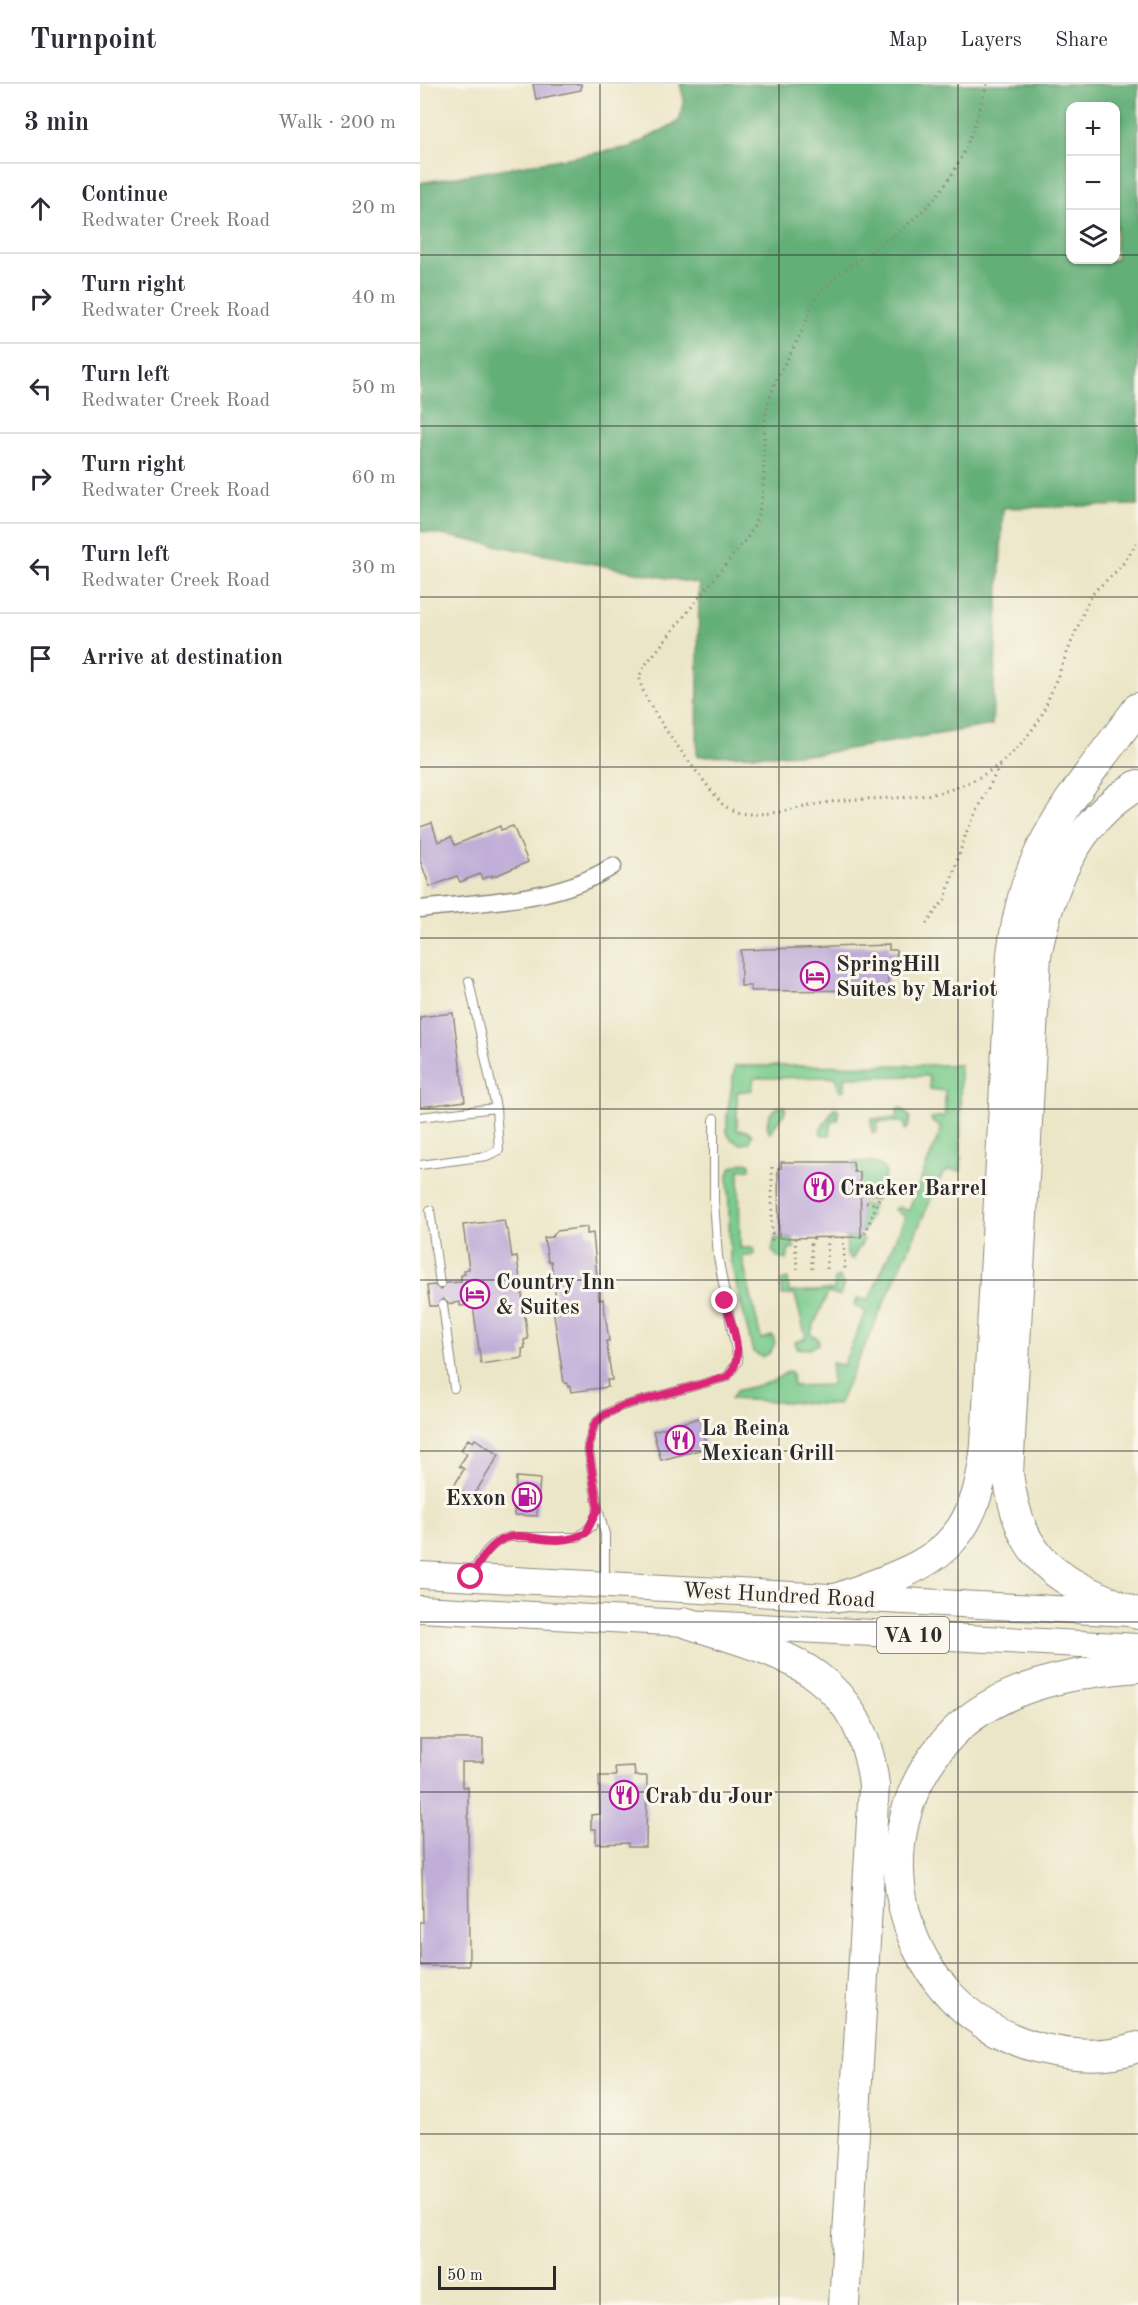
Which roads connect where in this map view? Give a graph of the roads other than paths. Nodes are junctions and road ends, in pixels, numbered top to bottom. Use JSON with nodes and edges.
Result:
{"nodes":[{"id":1,"x":1138,"y":708,"type":"edge"},
{"id":2,"x":1138,"y":785,"type":"edge"},
{"id":3,"x":613,"y":866,"type":"dead end"},
{"id":4,"x":420,"y":909,"type":"edge"},
{"id":5,"x":469,"y":981,"type":"dead end"},
{"id":6,"x":496,"y":1108,"type":"junction"},
{"id":7,"x":420,"y":1117,"type":"edge"},
{"id":8,"x":714,"y":1118,"type":"dead end"},
{"id":9,"x":420,"y":1165,"type":"edge"},
{"id":10,"x":430,"y":1210,"type":"dead end"},
{"id":11,"x":440,"y":1284,"type":"dead end"},
{"id":12,"x":443,"y":1305,"type":"dead end"},
{"id":13,"x":454,"y":1388,"type":"dead end"},
{"id":14,"x":598,"y":1509,"type":"junction"},
{"id":15,"x":420,"y":1575,"type":"edge"},
{"id":16,"x":471,"y":1577,"type":"junction"},
{"id":17,"x":605,"y":1585,"type":"junction"},
{"id":18,"x":841,"y":1597,"type":"junction"},
{"id":19,"x":420,"y":1608,"type":"edge"},
{"id":20,"x":1138,"y":1614,"type":"edge"},
{"id":21,"x":687,"y":1623,"type":"junction"},
{"id":22,"x":1138,"y":1647,"type":"edge"},
{"id":23,"x":1138,"y":1667,"type":"edge"},
{"id":24,"x":1138,"y":2047,"type":"edge"},
{"id":25,"x":844,"y":2305,"type":"edge"}],
"edges":[{"from":1,"to":18,"type":"highway"},
{"from":2,"to":20,"type":"highway"},
{"from":3,"to":4,"type":"street"},
{"from":5,"to":6,"type":"lane"},
{"from":6,"to":7,"type":"lane"},
{"from":6,"to":9,"type":"lane"},
{"from":8,"to":14,"type":"lane"},
{"from":10,"to":11,"type":"lane"},
{"from":12,"to":13,"type":"lane"},
{"from":14,"to":16,"type":"lane"},
{"from":14,"to":17,"type":"lane"},
{"from":15,"to":16,"type":"main road","name":"West Hundred Road","number":"VA 10"},
{"from":16,"to":17,"type":"main road","name":"West Hundred Road","number":"VA 10"},
{"from":17,"to":18,"type":"main road","name":"West Hundred Road","number":"VA 10"},
{"from":17,"to":19,"type":"main road"},
{"from":18,"to":20,"type":"main road","name":"West Hundred Road","number":"VA 10"},
{"from":19,"to":21,"type":"main road","name":"West Hundred Road","number":"VA 10"},
{"from":21,"to":22,"type":"main road","name":"West Hundred Road","number":"VA 10"},
{"from":21,"to":25,"type":"highway"},
{"from":23,"to":24,"type":"highway"}]}
